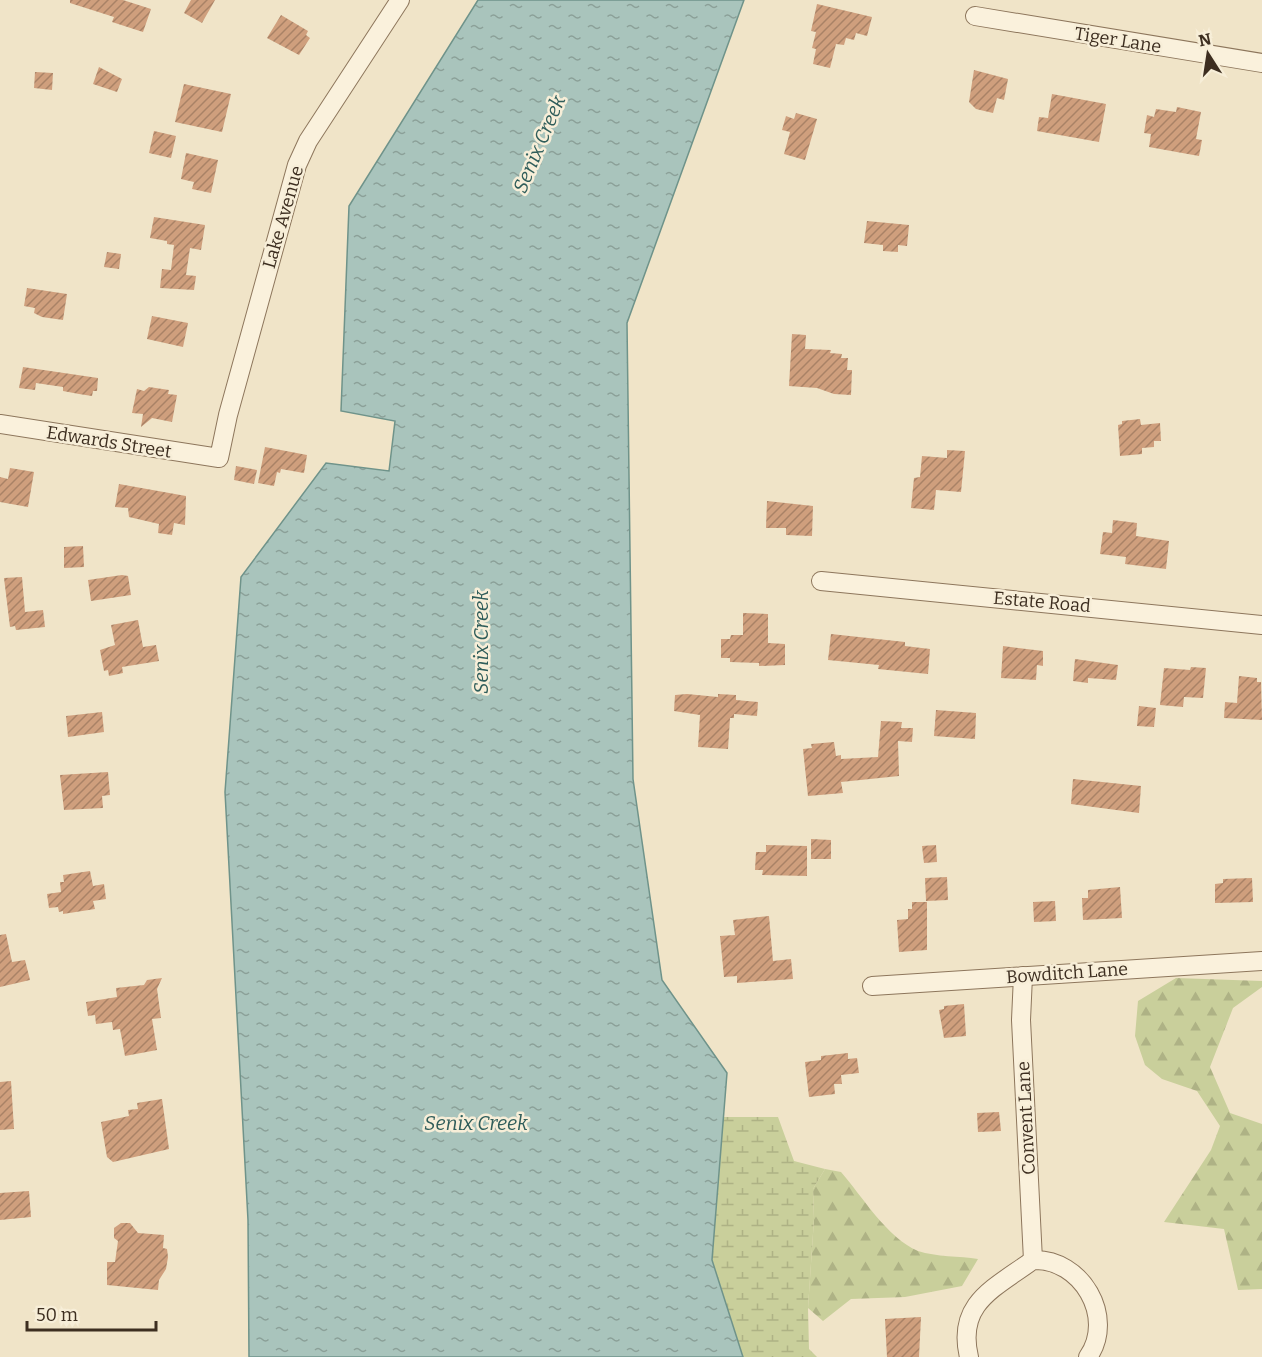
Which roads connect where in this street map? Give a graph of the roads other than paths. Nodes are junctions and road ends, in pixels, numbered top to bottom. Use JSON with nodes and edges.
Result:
{"nodes":[{"id":1,"x":400,"y":0,"type":"edge"},
{"id":2,"x":975,"y":16,"type":"dead end"},
{"id":3,"x":1262,"y":63,"type":"edge"},
{"id":4,"x":0,"y":424,"type":"edge"},
{"id":5,"x":219,"y":458,"type":"joint"},
{"id":6,"x":821,"y":581,"type":"dead end"},
{"id":7,"x":1262,"y":625,"type":"edge"},
{"id":8,"x":1262,"y":961,"type":"edge"},
{"id":9,"x":1023,"y":976,"type":"junction"},
{"id":10,"x":872,"y":986,"type":"dead end"},
{"id":11,"x":1033,"y":1260,"type":"junction"},
{"id":12,"x":969,"y":1357,"type":"edge"},
{"id":13,"x":1088,"y":1357,"type":"edge"}],
"edges":[{"from":1,"to":5,"type":"street","name":"Lake Avenue"},
{"from":2,"to":3,"type":"street","name":"Tiger Lane"},
{"from":4,"to":5,"type":"street","name":"Edwards Street"},
{"from":6,"to":7,"type":"street","name":"Estate Road"},
{"from":8,"to":9,"type":"street","name":"Bowditch Lane"},
{"from":9,"to":10,"type":"street","name":"Bowditch Lane"},
{"from":9,"to":11,"type":"street","name":"Convent Lane"},
{"from":11,"to":12,"type":"street"},
{"from":11,"to":13,"type":"street"}]}
